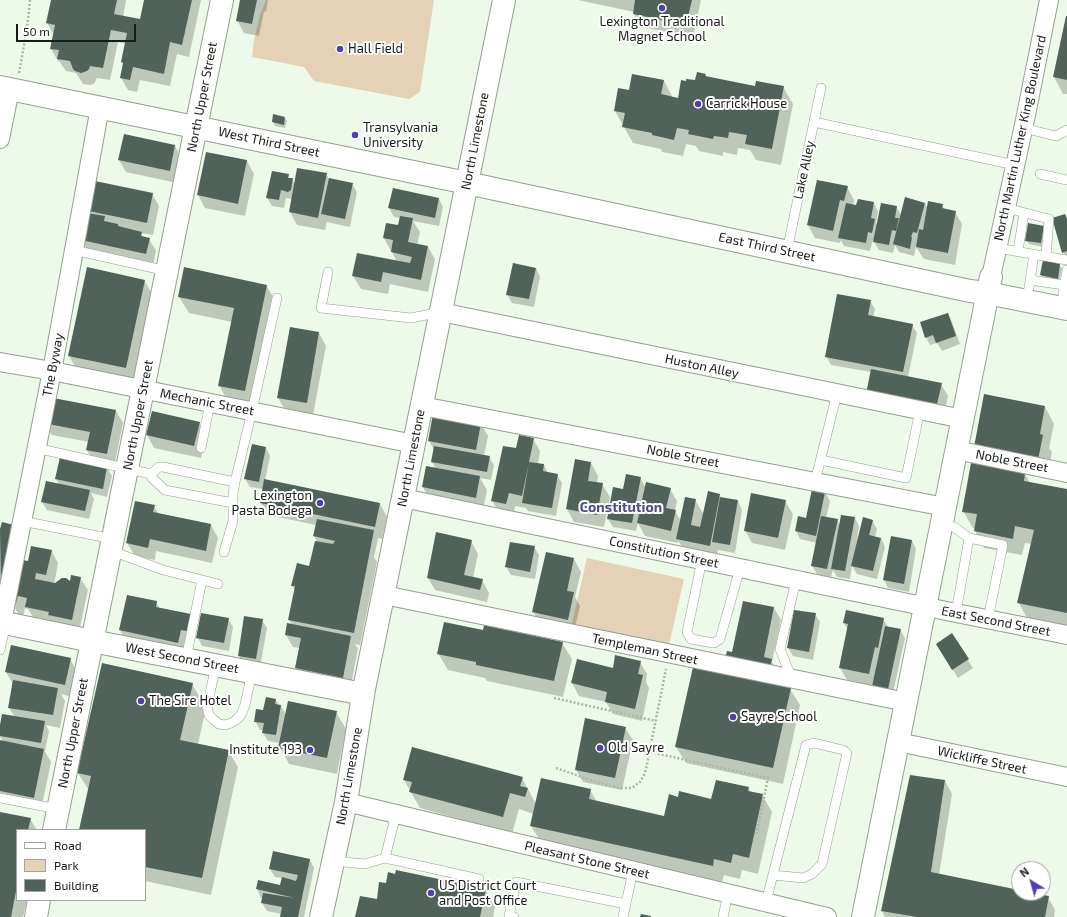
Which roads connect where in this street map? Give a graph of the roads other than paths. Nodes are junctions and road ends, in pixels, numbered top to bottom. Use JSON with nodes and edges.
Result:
{"nodes":[{"id":1,"x":222,"y":0,"type":"edge"},
{"id":2,"x":504,"y":0,"type":"edge"},
{"id":3,"x":1049,"y":0,"type":"edge"},
{"id":4,"x":10,"y":84,"type":"edge"},
{"id":5,"x":821,"y":88,"type":"dead end"},
{"id":6,"x":100,"y":107,"type":"junction"},
{"id":7,"x":814,"y":122,"type":"junction"},
{"id":8,"x":196,"y":127,"type":"junction"},
{"id":9,"x":1023,"y":128,"type":"junction"},
{"id":10,"x":1067,"y":130,"type":"edge"},
{"id":11,"x":0,"y":139,"type":"edge"},
{"id":12,"x":1015,"y":165,"type":"junction"},
{"id":13,"x":1040,"y":174,"type":"dead end"},
{"id":14,"x":1067,"y":180,"type":"edge"},
{"id":15,"x":467,"y":183,"type":"junction"},
{"id":16,"x":1006,"y":208,"type":"junction"},
{"id":17,"x":1024,"y":212,"type":"junction"},
{"id":18,"x":997,"y":248,"type":"junction"},
{"id":19,"x":74,"y":250,"type":"junction"},
{"id":20,"x":787,"y":251,"type":"junction"},
{"id":21,"x":1018,"y":251,"type":"junction"},
{"id":22,"x":1034,"y":254,"type":"junction"},
{"id":23,"x":1046,"y":256,"type":"junction"},
{"id":24,"x":1067,"y":260,"type":"edge"},
{"id":25,"x":1067,"y":270,"type":"edge"},
{"id":26,"x":167,"y":272,"type":"junction"},
{"id":27,"x":328,"y":272,"type":"dead end"},
{"id":28,"x":1030,"y":280,"type":"junction"},
{"id":29,"x":989,"y":285,"type":"junction"},
{"id":30,"x":1064,"y":285,"type":"junction"},
{"id":31,"x":277,"y":298,"type":"dead end"},
{"id":32,"x":1027,"y":301,"type":"junction"},
{"id":33,"x":1064,"y":309,"type":"edge"},
{"id":34,"x":441,"y":312,"type":"junction"},
{"id":35,"x":0,"y":362,"type":"edge"},
{"id":36,"x":52,"y":371,"type":"junction"},
{"id":37,"x":143,"y":389,"type":"junction"},
{"id":38,"x":838,"y":393,"type":"junction"},
{"id":39,"x":210,"y":402,"type":"junction"},
{"id":40,"x":422,"y":406,"type":"junction"},
{"id":41,"x":920,"y":410,"type":"junction"},
{"id":42,"x":252,"y":411,"type":"junction"},
{"id":43,"x":962,"y":419,"type":"junction"},
{"id":44,"x":414,"y":444,"type":"junction"},
{"id":45,"x":36,"y":448,"type":"junction"},
{"id":46,"x":201,"y":448,"type":"dead end"},
{"id":47,"x":956,"y":450,"type":"junction"},
{"id":48,"x":820,"y":460,"type":"junction"},
{"id":49,"x":127,"y":469,"type":"junction"},
{"id":50,"x":1067,"y":472,"type":"edge"},
{"id":51,"x":151,"y":474,"type":"junction"},
{"id":52,"x":235,"y":482,"type":"junction"},
{"id":53,"x":815,"y":482,"type":"junction"},
{"id":54,"x":403,"y":498,"type":"junction"},
{"id":55,"x":233,"y":503,"type":"junction"},
{"id":56,"x":943,"y":515,"type":"junction"},
{"id":57,"x":22,"y":521,"type":"junction"},
{"id":58,"x":968,"y":538,"type":"junction"},
{"id":59,"x":111,"y":545,"type":"junction"},
{"id":60,"x":224,"y":552,"type":"dead end"},
{"id":61,"x":702,"y":560,"type":"junction"},
{"id":62,"x":740,"y":568,"type":"junction"},
{"id":63,"x":202,"y":580,"type":"junction"},
{"id":64,"x":796,"y":580,"type":"junction"},
{"id":65,"x":218,"y":584,"type":"dead end"},
{"id":66,"x":384,"y":595,"type":"junction"},
{"id":67,"x":925,"y":606,"type":"junction"},
{"id":68,"x":956,"y":613,"type":"junction"},
{"id":69,"x":988,"y":620,"type":"junction"},
{"id":70,"x":3,"y":622,"type":"edge"},
{"id":71,"x":1067,"y":636,"type":"edge"},
{"id":72,"x":92,"y":641,"type":"junction"},
{"id":73,"x":0,"y":650,"type":"edge"},
{"id":74,"x":186,"y":659,"type":"junction"},
{"id":75,"x":216,"y":665,"type":"junction"},
{"id":76,"x":252,"y":672,"type":"junction"},
{"id":77,"x":792,"y":679,"type":"junction"},
{"id":78,"x":363,"y":694,"type":"junction"},
{"id":79,"x":906,"y":702,"type":"junction"},
{"id":80,"x":898,"y":742,"type":"junction"},
{"id":81,"x":1067,"y":777,"type":"edge"},
{"id":82,"x":0,"y":798,"type":"edge"},
{"id":83,"x":346,"y":802,"type":"junction"},
{"id":84,"x":58,"y":809,"type":"junction"},
{"id":85,"x":396,"y":814,"type":"junction"},
{"id":86,"x":54,"y":829,"type":"edge"},
{"id":87,"x":385,"y":858,"type":"junction"},
{"id":88,"x":333,"y":861,"type":"junction"},
{"id":89,"x":633,"y":871,"type":"junction"},
{"id":90,"x":773,"y":875,"type":"junction"},
{"id":91,"x":479,"y":879,"type":"dead end"},
{"id":92,"x":728,"y":893,"type":"junction"},
{"id":93,"x":39,"y":901,"type":"edge"},
{"id":94,"x":766,"y":902,"type":"junction"},
{"id":95,"x":626,"y":904,"type":"junction"},
{"id":96,"x":788,"y":912,"type":"edge"},
{"id":97,"x":36,"y":917,"type":"edge"},
{"id":98,"x":321,"y":917,"type":"edge"},
{"id":99,"x":514,"y":917,"type":"edge"},
{"id":100,"x":623,"y":917,"type":"edge"},
{"id":101,"x":723,"y":917,"type":"edge"},
{"id":102,"x":827,"y":917,"type":"edge"},
{"id":103,"x":863,"y":917,"type":"edge"}],
"edges":[{"from":1,"to":8,"type":"main road","name":"North Upper Street"},
{"from":2,"to":15,"type":"main road","name":"North Limestone"},
{"from":3,"to":9,"type":"street","name":"North Martin Luther King Boulevard"},
{"from":4,"to":6,"type":"main road","name":"West Third Street"},
{"from":4,"to":11,"type":"street"},
{"from":5,"to":7,"type":"lane","name":"Lake Alley"},
{"from":6,"to":8,"type":"main road","name":"West Third Street"},
{"from":6,"to":19,"type":"street","name":"The Byway"},
{"from":7,"to":12,"type":"lane"},
{"from":7,"to":20,"type":"lane","name":"Lake Alley"},
{"from":8,"to":15,"type":"main road","name":"West Third Street"},
{"from":8,"to":26,"type":"main road","name":"North Upper Street"},
{"from":9,"to":10,"type":"lane"},
{"from":9,"to":12,"type":"street","name":"North Martin Luther King Boulevard"},
{"from":12,"to":16,"type":"street","name":"North Martin Luther King Boulevard"},
{"from":13,"to":14,"type":"lane"},
{"from":15,"to":20,"type":"main road","name":"East Third Street"},
{"from":15,"to":34,"type":"main road","name":"North Limestone"},
{"from":16,"to":17,"type":"lane"},
{"from":16,"to":18,"type":"street","name":"North Martin Luther King Boulevard"},
{"from":17,"to":21,"type":"lane"},
{"from":17,"to":23,"type":"lane"},
{"from":18,"to":21,"type":"lane"},
{"from":18,"to":29,"type":"street","name":"North Martin Luther King Boulevard"},
{"from":19,"to":26,"type":"lane"},
{"from":19,"to":36,"type":"street","name":"The Byway"},
{"from":20,"to":29,"type":"main road","name":"East Third Street"},
{"from":21,"to":22,"type":"lane"},
{"from":22,"to":23,"type":"lane"},
{"from":22,"to":28,"type":"lane"},
{"from":23,"to":24,"type":"lane"},
{"from":25,"to":30,"type":"lane"},
{"from":26,"to":37,"type":"main road","name":"North Upper Street"},
{"from":27,"to":34,"type":"lane"},
{"from":28,"to":30,"type":"lane"},
{"from":28,"to":32,"type":"lane"},
{"from":29,"to":32,"type":"main road","name":"East Third Street"},
{"from":29,"to":43,"type":"main road"},
{"from":30,"to":33,"type":"lane"},
{"from":31,"to":42,"type":"lane"},
{"from":32,"to":33,"type":"main road","name":"East Third Street"},
{"from":34,"to":38,"type":"street","name":"Huston Alley"},
{"from":34,"to":40,"type":"main road","name":"North Limestone"},
{"from":35,"to":36,"type":"street","name":"Mechanic Street"},
{"from":36,"to":37,"type":"street","name":"Mechanic Street"},
{"from":36,"to":45,"type":"street","name":"The Byway"},
{"from":37,"to":39,"type":"street","name":"Mechanic Street"},
{"from":37,"to":49,"type":"main road","name":"North Upper Street"},
{"from":38,"to":41,"type":"street","name":"Huston Alley"},
{"from":38,"to":48,"type":"lane"},
{"from":39,"to":42,"type":"street","name":"Mechanic Street"},
{"from":39,"to":46,"type":"lane"},
{"from":40,"to":44,"type":"main road","name":"North Limestone"},
{"from":40,"to":53,"type":"street","name":"Noble Street"},
{"from":41,"to":43,"type":"street","name":"Huston Alley"},
{"from":41,"to":48,"type":"lane"},
{"from":42,"to":44,"type":"street","name":"Mechanic Street"},
{"from":42,"to":52,"type":"lane"},
{"from":43,"to":47,"type":"main road"},
{"from":44,"to":54,"type":"main road","name":"North Limestone"},
{"from":45,"to":49,"type":"lane"},
{"from":45,"to":57,"type":"street","name":"The Byway"},
{"from":47,"to":50,"type":"street","name":"Noble Street"},
{"from":47,"to":56,"type":"main road"},
{"from":48,"to":53,"type":"lane"},
{"from":49,"to":51,"type":"lane"},
{"from":49,"to":59,"type":"main road","name":"North Upper Street"},
{"from":51,"to":52,"type":"lane"},
{"from":51,"to":55,"type":"lane"},
{"from":52,"to":55,"type":"lane"},
{"from":53,"to":56,"type":"street","name":"Noble Street"},
{"from":54,"to":61,"type":"street","name":"Constitution Street"},
{"from":54,"to":66,"type":"main road","name":"North Limestone"},
{"from":55,"to":60,"type":"lane"},
{"from":56,"to":58,"type":"lane"},
{"from":56,"to":67,"type":"main road"},
{"from":57,"to":59,"type":"lane"},
{"from":57,"to":70,"type":"street","name":"The Byway"},
{"from":58,"to":68,"type":"lane"},
{"from":58,"to":69,"type":"lane"},
{"from":59,"to":63,"type":"lane"},
{"from":59,"to":72,"type":"main road","name":"North Upper Street"},
{"from":61,"to":62,"type":"street","name":"Constitution Street"},
{"from":61,"to":62,"type":"lane"},
{"from":62,"to":64,"type":"street","name":"Constitution Street"},
{"from":63,"to":65,"type":"lane"},
{"from":63,"to":74,"type":"lane"},
{"from":64,"to":67,"type":"street","name":"Constitution Street"},
{"from":64,"to":77,"type":"lane"},
{"from":66,"to":77,"type":"street","name":"Templeman Street"},
{"from":66,"to":78,"type":"main road","name":"North Limestone"},
{"from":67,"to":68,"type":"street","name":"East Second Street"},
{"from":67,"to":79,"type":"main road"},
{"from":68,"to":69,"type":"street","name":"East Second Street"},
{"from":69,"to":71,"type":"street","name":"East Second Street"},
{"from":70,"to":72,"type":"main road","name":"West Second Street"},
{"from":70,"to":73,"type":"lane"},
{"from":72,"to":74,"type":"main road","name":"West Second Street"},
{"from":72,"to":84,"type":"main road","name":"North Upper Street"},
{"from":74,"to":75,"type":"main road","name":"West Second Street"},
{"from":75,"to":76,"type":"main road","name":"West Second Street"},
{"from":75,"to":76,"type":"lane"},
{"from":76,"to":78,"type":"main road","name":"West Second Street"},
{"from":77,"to":79,"type":"street","name":"Templeman Street"},
{"from":78,"to":83,"type":"main road","name":"North Limestone"},
{"from":79,"to":80,"type":"main road"},
{"from":80,"to":81,"type":"street","name":"Wickliffe Street"},
{"from":80,"to":103,"type":"main road"},
{"from":82,"to":84,"type":"lane"},
{"from":83,"to":85,"type":"street","name":"Pleasant Stone Street"},
{"from":83,"to":88,"type":"main road","name":"North Limestone"},
{"from":84,"to":86,"type":"main road","name":"North Upper Street"},
{"from":85,"to":87,"type":"lane"},
{"from":85,"to":89,"type":"street","name":"Pleasant Stone Street"},
{"from":87,"to":88,"type":"lane"},
{"from":87,"to":91,"type":"lane"},
{"from":88,"to":98,"type":"main road","name":"North Limestone"},
{"from":89,"to":92,"type":"street","name":"Pleasant Stone Street"},
{"from":89,"to":95,"type":"lane"},
{"from":90,"to":90,"type":"lane"},
{"from":90,"to":94,"type":"lane"},
{"from":92,"to":94,"type":"street","name":"Pleasant Stone Street"},
{"from":92,"to":101,"type":"lane"},
{"from":93,"to":97,"type":"main road"},
{"from":94,"to":96,"type":"street","name":"Pleasant Stone Street"},
{"from":95,"to":99,"type":"lane"},
{"from":95,"to":100,"type":"lane"},
{"from":96,"to":102,"type":"street","name":"Pleasant Stone Street"}]}
